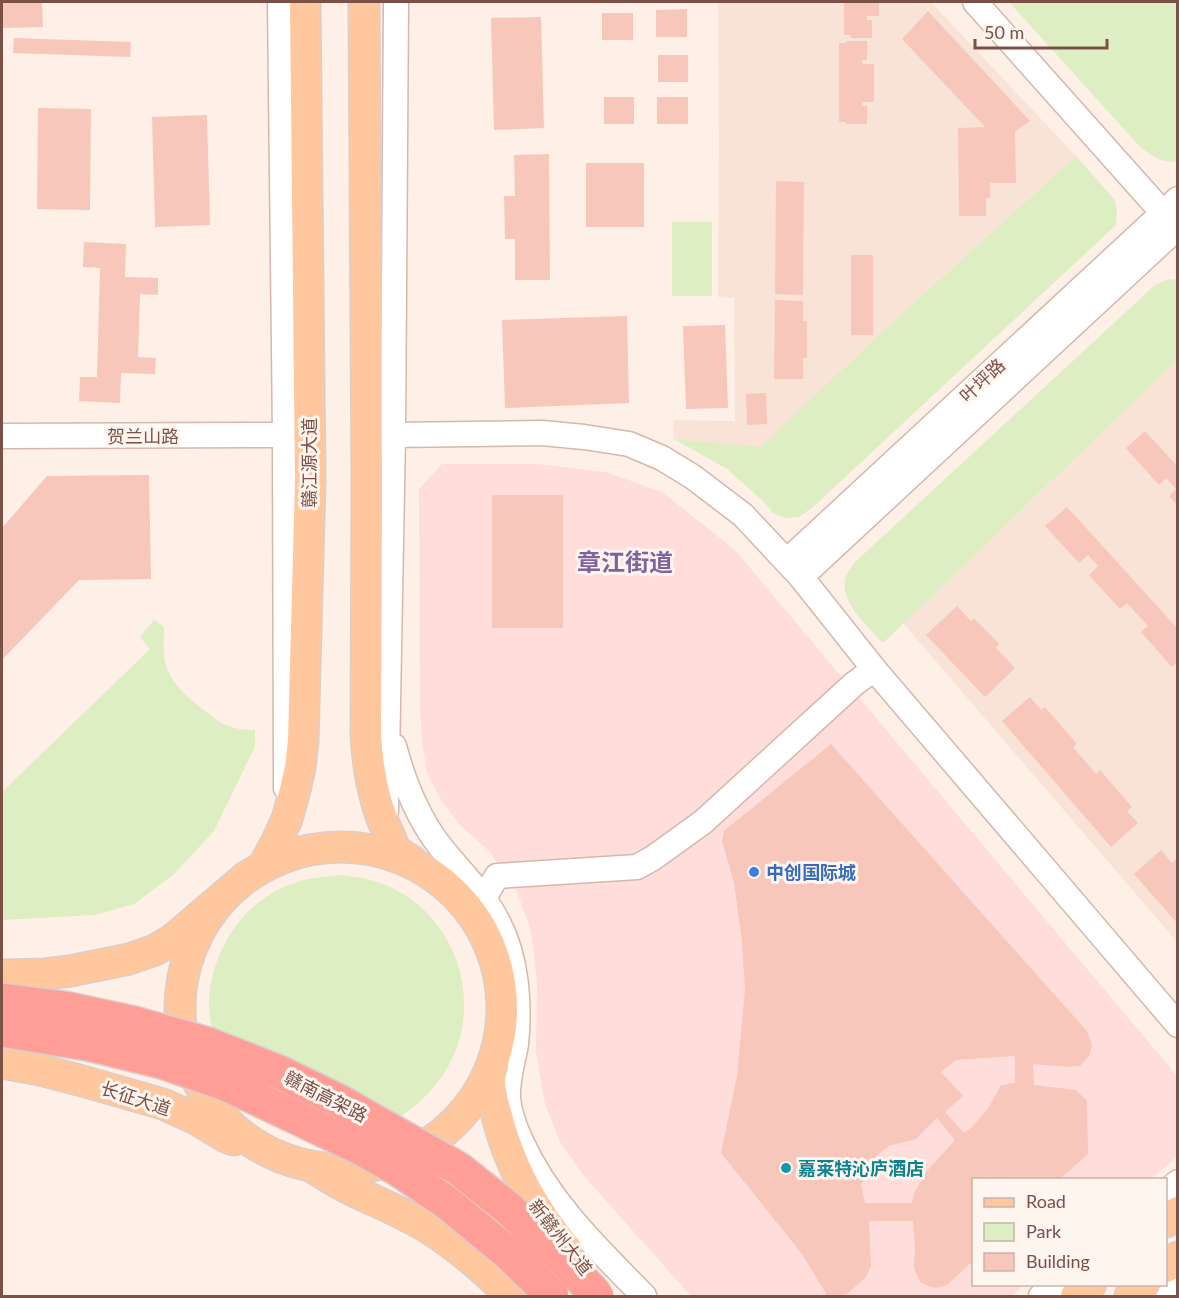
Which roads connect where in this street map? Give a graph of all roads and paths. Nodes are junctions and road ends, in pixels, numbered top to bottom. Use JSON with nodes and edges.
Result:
{"nodes":[{"id":1,"x":280,"y":2,"type":"edge"},
{"id":2,"x":305,"y":2,"type":"edge"},
{"id":3,"x":364,"y":2,"type":"edge"},
{"id":4,"x":396,"y":2,"type":"edge"},
{"id":5,"x":975,"y":2,"type":"edge"},
{"id":6,"x":1173,"y":213,"type":"edge"},
{"id":7,"x":285,"y":435,"type":"junction"},
{"id":8,"x":393,"y":435,"type":"junction"},
{"id":9,"x":2,"y":436,"type":"edge"},
{"id":10,"x":794,"y":569,"type":"junction"},
{"id":11,"x":874,"y":669,"type":"junction"},
{"id":12,"x":387,"y":718,"type":"junction"},
{"id":13,"x":287,"y":819,"type":"junction"},
{"id":14,"x":385,"y":828,"type":"junction"},
{"id":15,"x":246,"y":878,"type":"junction"},
{"id":16,"x":445,"y":885,"type":"junction"},
{"id":17,"x":223,"y":898,"type":"junction"},
{"id":18,"x":478,"y":908,"type":"junction"},
{"id":19,"x":2,"y":975,"type":"edge"},
{"id":20,"x":2,"y":1000,"type":"edge"},
{"id":21,"x":1178,"y":1025,"type":"edge"},
{"id":22,"x":2,"y":1030,"type":"edge"},
{"id":23,"x":499,"y":1036,"type":"junction"},
{"id":24,"x":2,"y":1063,"type":"edge"},
{"id":25,"x":265,"y":1150,"type":"junction"},
{"id":26,"x":310,"y":1167,"type":"junction"},
{"id":27,"x":481,"y":1267,"type":"junction"},
{"id":28,"x":1054,"y":1286,"type":"edge"},
{"id":29,"x":1088,"y":1286,"type":"edge"},
{"id":30,"x":1142,"y":1286,"type":"edge"},
{"id":31,"x":1178,"y":1289,"type":"edge"},
{"id":32,"x":500,"y":1296,"type":"edge"},
{"id":33,"x":512,"y":1296,"type":"edge"},
{"id":34,"x":552,"y":1296,"type":"edge"},
{"id":35,"x":597,"y":1296,"type":"edge"},
{"id":36,"x":610,"y":1296,"type":"edge"},
{"id":37,"x":644,"y":1296,"type":"edge"},
{"id":38,"x":1041,"y":1296,"type":"edge"},
{"id":39,"x":1076,"y":1296,"type":"edge"},
{"id":40,"x":1130,"y":1296,"type":"edge"},
{"id":41,"x":1168,"y":1296,"type":"edge"}],
"edges":[{"from":1,"to":7,"type":"street"},
{"from":2,"to":13,"type":"main road","name":"赣江源大道"},
{"from":3,"to":14,"type":"main road"},
{"from":4,"to":8,"type":"street"},
{"from":5,"to":6,"type":"street"},
{"from":6,"to":10,"type":"street","name":"叶坪路"},
{"from":7,"to":9,"type":"street","name":"贺兰山路"},
{"from":7,"to":13,"type":"street"},
{"from":8,"to":10,"type":"street"},
{"from":8,"to":12,"type":"street"},
{"from":10,"to":11,"type":"street"},
{"from":11,"to":18,"type":"street"},
{"from":11,"to":21,"type":"street"},
{"from":12,"to":14,"type":"street"},
{"from":12,"to":18,"type":"street"},
{"from":13,"to":15,"type":"main road","name":"赣江源大道"},
{"from":14,"to":16,"type":"main road"},
{"from":15,"to":16,"type":"main road"},
{"from":15,"to":17,"type":"main road","name":"赣江源大道"},
{"from":16,"to":18,"type":"main road"},
{"from":17,"to":19,"type":"main road"},
{"from":17,"to":25,"type":"main road"},
{"from":18,"to":23,"type":"main road"},
{"from":18,"to":37,"type":"street"},
{"from":20,"to":35,"type":"highway","name":"赣南高架路","bridge":true},
{"from":22,"to":34,"type":"highway","name":"赣南高架路","bridge":true},
{"from":23,"to":26,"type":"main road"},
{"from":23,"to":36,"type":"main road","name":"新赣州大道"},
{"from":24,"to":25,"type":"main road","name":"长征大道"},
{"from":25,"to":26,"type":"main road"},
{"from":26,"to":27,"type":"main road"},
{"from":27,"to":32,"type":"street"},
{"from":27,"to":33,"type":"main road"},
{"from":28,"to":38,"type":"street"},
{"from":29,"to":39,"type":"main road"},
{"from":30,"to":40,"type":"main road"},
{"from":31,"to":41,"type":"street"}]}
